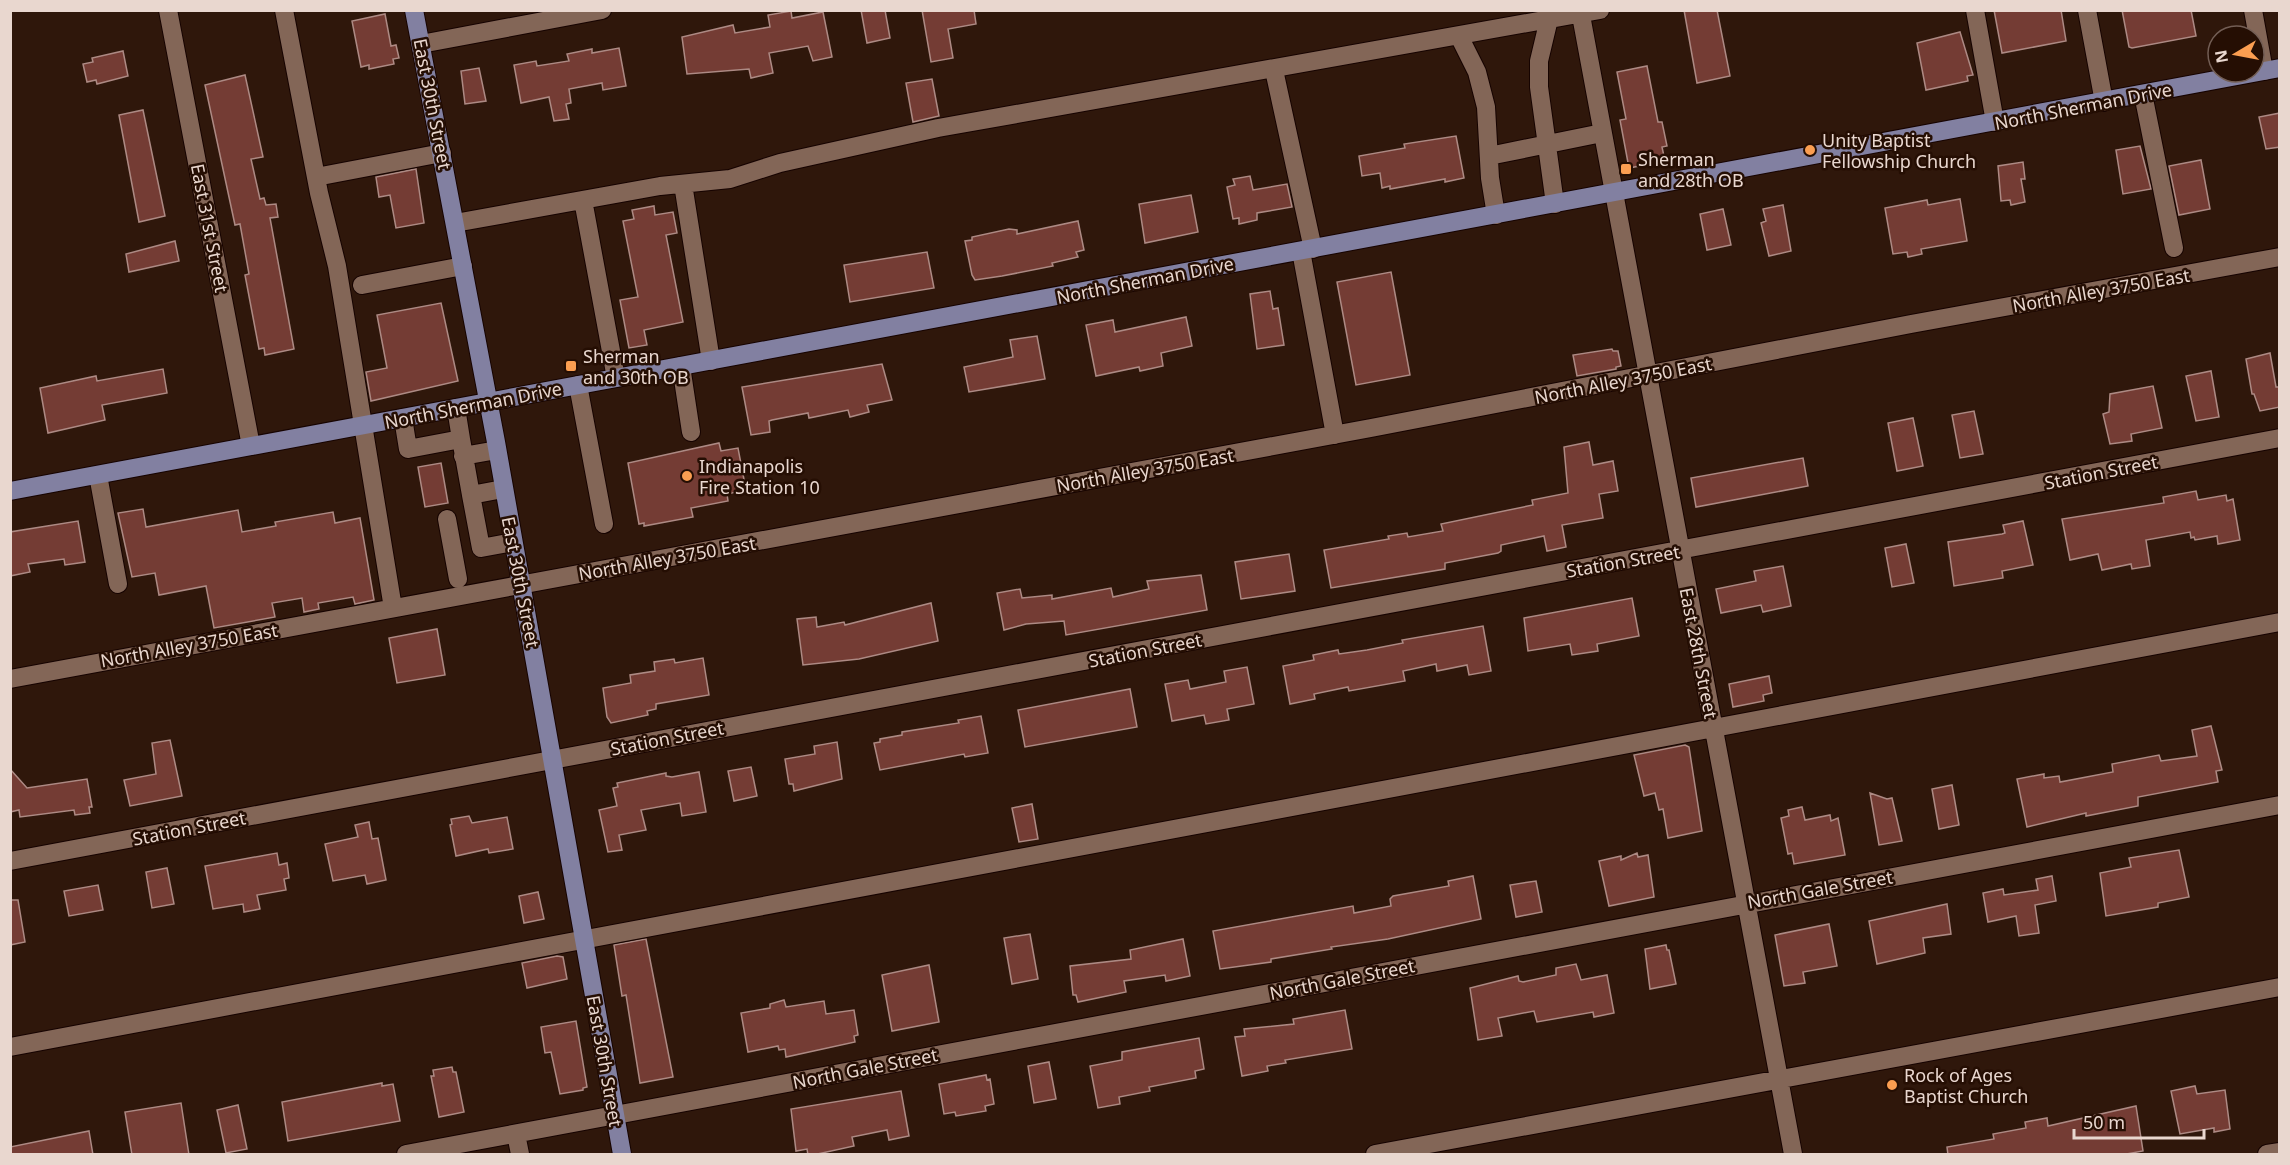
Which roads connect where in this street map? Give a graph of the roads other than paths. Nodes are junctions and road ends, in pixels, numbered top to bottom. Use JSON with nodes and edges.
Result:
{"nodes":[{"id":1,"x":168,"y":10,"type":"edge"},
{"id":2,"x":284,"y":10,"type":"edge"},
{"id":3,"x":414,"y":10,"type":"edge"},
{"id":4,"x":602,"y":10,"type":"edge"},
{"id":5,"x":1600,"y":10,"type":"edge"},
{"id":6,"x":1975,"y":10,"type":"edge"},
{"id":7,"x":2087,"y":10,"type":"edge"},
{"id":8,"x":2253,"y":10,"type":"edge"},
{"id":9,"x":1580,"y":12,"type":"edge"},
{"id":10,"x":1549,"y":19,"type":"junction"},
{"id":11,"x":1459,"y":36,"type":"junction"},
{"id":12,"x":421,"y":44,"type":"junction"},
{"id":13,"x":1274,"y":70,"type":"junction"},
{"id":14,"x":2272,"y":70,"type":"edge"},
{"id":15,"x":2143,"y":94,"type":"junction"},
{"id":16,"x":2104,"y":102,"type":"junction"},
{"id":17,"x":1995,"y":122,"type":"junction"},
{"id":18,"x":1602,"y":133,"type":"junction"},
{"id":19,"x":1547,"y":144,"type":"junction"},
{"id":20,"x":442,"y":153,"type":"junction"},
{"id":21,"x":1489,"y":156,"type":"junction"},
{"id":22,"x":316,"y":177,"type":"junction"},
{"id":23,"x":683,"y":184,"type":"junction"},
{"id":24,"x":1612,"y":193,"type":"junction"},
{"id":25,"x":583,"y":200,"type":"junction"},
{"id":26,"x":1556,"y":204,"type":"junction"},
{"id":27,"x":1496,"y":215,"type":"junction"},
{"id":28,"x":455,"y":224,"type":"junction"},
{"id":29,"x":2174,"y":248,"type":"dead end"},
{"id":30,"x":1307,"y":250,"type":"junction"},
{"id":31,"x":2280,"y":257,"type":"edge"},
{"id":32,"x":463,"y":266,"type":"junction"},
{"id":33,"x":362,"y":285,"type":"dead end"},
{"id":34,"x":711,"y":360,"type":"junction"},
{"id":35,"x":681,"y":366,"type":"junction"},
{"id":36,"x":1647,"y":376,"type":"junction"},
{"id":37,"x":616,"y":378,"type":"junction"},
{"id":38,"x":578,"y":385,"type":"junction"},
{"id":39,"x":489,"y":402,"type":"junction"},
{"id":40,"x":456,"y":408,"type":"junction"},
{"id":41,"x":403,"y":418,"type":"junction"},
{"id":42,"x":362,"y":426,"type":"junction"},
{"id":43,"x":691,"y":432,"type":"dead end"},
{"id":44,"x":1335,"y":435,"type":"junction"},
{"id":45,"x":2280,"y":438,"type":"edge"},
{"id":46,"x":251,"y":446,"type":"junction"},
{"id":47,"x":462,"y":447,"type":"junction"},
{"id":48,"x":497,"y":450,"type":"junction"},
{"id":49,"x":98,"y":475,"type":"junction"},
{"id":50,"x":503,"y":489,"type":"junction"},
{"id":51,"x":10,"y":491,"type":"edge"},
{"id":52,"x":471,"y":495,"type":"junction"},
{"id":53,"x":447,"y":519,"type":"dead end"},
{"id":54,"x":604,"y":524,"type":"dead end"},
{"id":55,"x":513,"y":542,"type":"junction"},
{"id":56,"x":481,"y":548,"type":"junction"},
{"id":57,"x":1678,"y":551,"type":"junction"},
{"id":58,"x":454,"y":553,"type":"junction"},
{"id":59,"x":458,"y":579,"type":"dead end"},
{"id":60,"x":118,"y":584,"type":"dead end"},
{"id":61,"x":522,"y":585,"type":"junction"},
{"id":62,"x":393,"y":608,"type":"junction"},
{"id":63,"x":2280,"y":622,"type":"edge"},
{"id":64,"x":10,"y":679,"type":"edge"},
{"id":65,"x":1713,"y":729,"type":"junction"},
{"id":66,"x":553,"y":759,"type":"junction"},
{"id":67,"x":2280,"y":805,"type":"edge"},
{"id":68,"x":10,"y":861,"type":"edge"},
{"id":69,"x":1747,"y":903,"type":"junction"},
{"id":70,"x":584,"y":938,"type":"junction"},
{"id":71,"x":2280,"y":987,"type":"edge"},
{"id":72,"x":10,"y":1047,"type":"edge"},
{"id":73,"x":1779,"y":1080,"type":"junction"},
{"id":74,"x":615,"y":1115,"type":"junction"},
{"id":75,"x":516,"y":1134,"type":"junction"},
{"id":76,"x":2280,"y":1152,"type":"edge"},
{"id":77,"x":406,"y":1155,"type":"edge"},
{"id":78,"x":520,"y":1155,"type":"edge"},
{"id":79,"x":622,"y":1155,"type":"edge"},
{"id":80,"x":1375,"y":1155,"type":"edge"},
{"id":81,"x":1793,"y":1155,"type":"edge"},
{"id":82,"x":2267,"y":1155,"type":"edge"}],
"edges":[{"from":1,"to":46,"type":"street","name":"East 31st Street"},
{"from":2,"to":22,"type":"street"},
{"from":3,"to":12,"type":"main road","name":"East 30th Street"},
{"from":4,"to":12,"type":"street"},
{"from":5,"to":9,"type":"street"},
{"from":6,"to":17,"type":"street"},
{"from":7,"to":16,"type":"street"},
{"from":8,"to":14,"type":"street"},
{"from":9,"to":10,"type":"street"},
{"from":9,"to":18,"type":"street","name":"East 28th Street"},
{"from":10,"to":11,"type":"street"},
{"from":10,"to":19,"type":"street"},
{"from":11,"to":13,"type":"street"},
{"from":11,"to":21,"type":"street"},
{"from":12,"to":20,"type":"main road","name":"East 30th Street"},
{"from":13,"to":23,"type":"street"},
{"from":13,"to":30,"type":"street"},
{"from":14,"to":15,"type":"main road","name":"North Sherman Drive"},
{"from":15,"to":16,"type":"main road","name":"North Sherman Drive"},
{"from":15,"to":29,"type":"street"},
{"from":16,"to":17,"type":"main road","name":"North Sherman Drive"},
{"from":17,"to":24,"type":"main road","name":"North Sherman Drive"},
{"from":18,"to":19,"type":"street"},
{"from":18,"to":24,"type":"street","name":"East 28th Street"},
{"from":19,"to":21,"type":"street"},
{"from":19,"to":26,"type":"street"},
{"from":20,"to":22,"type":"street"},
{"from":20,"to":28,"type":"main road","name":"East 30th Street"},
{"from":21,"to":27,"type":"street"},
{"from":22,"to":42,"type":"street"},
{"from":23,"to":25,"type":"street"},
{"from":23,"to":34,"type":"street"},
{"from":24,"to":26,"type":"main road","name":"North Sherman Drive"},
{"from":24,"to":36,"type":"street","name":"East 28th Street"},
{"from":25,"to":28,"type":"street"},
{"from":25,"to":37,"type":"street"},
{"from":26,"to":27,"type":"main road","name":"North Sherman Drive"},
{"from":27,"to":30,"type":"main road","name":"North Sherman Drive"},
{"from":28,"to":32,"type":"main road","name":"East 30th Street"},
{"from":30,"to":34,"type":"main road","name":"North Sherman Drive"},
{"from":30,"to":44,"type":"street"},
{"from":31,"to":36,"type":"street","name":"North Alley 3750 East"},
{"from":32,"to":33,"type":"street"},
{"from":32,"to":39,"type":"main road","name":"East 30th Street"},
{"from":34,"to":35,"type":"main road","name":"North Sherman Drive"},
{"from":35,"to":37,"type":"main road","name":"North Sherman Drive"},
{"from":35,"to":43,"type":"street"},
{"from":36,"to":44,"type":"street","name":"North Alley 3750 East"},
{"from":36,"to":57,"type":"street","name":"East 28th Street"},
{"from":37,"to":38,"type":"main road","name":"North Sherman Drive"},
{"from":38,"to":39,"type":"main road","name":"North Sherman Drive"},
{"from":38,"to":54,"type":"street"},
{"from":39,"to":40,"type":"main road","name":"North Sherman Drive"},
{"from":39,"to":48,"type":"main road","name":"East 30th Street"},
{"from":40,"to":41,"type":"main road","name":"North Sherman Drive"},
{"from":40,"to":47,"type":"street"},
{"from":41,"to":42,"type":"main road","name":"North Sherman Drive"},
{"from":41,"to":47,"type":"street"},
{"from":42,"to":46,"type":"main road","name":"North Sherman Drive"},
{"from":42,"to":62,"type":"street"},
{"from":44,"to":61,"type":"street","name":"North Alley 3750 East"},
{"from":45,"to":57,"type":"street","name":"Station Street"},
{"from":46,"to":49,"type":"main road","name":"North Sherman Drive"},
{"from":47,"to":48,"type":"street"},
{"from":47,"to":52,"type":"street"},
{"from":48,"to":50,"type":"main road","name":"East 30th Street"},
{"from":49,"to":51,"type":"main road","name":"North Sherman Drive"},
{"from":49,"to":60,"type":"street"},
{"from":50,"to":52,"type":"street"},
{"from":50,"to":55,"type":"main road","name":"East 30th Street"},
{"from":52,"to":56,"type":"street"},
{"from":53,"to":58,"type":"street"},
{"from":55,"to":56,"type":"street"},
{"from":55,"to":61,"type":"main road","name":"East 30th Street"},
{"from":56,"to":58,"type":"street"},
{"from":57,"to":65,"type":"street","name":"East 28th Street"},
{"from":57,"to":66,"type":"street","name":"Station Street"},
{"from":58,"to":59,"type":"street"},
{"from":61,"to":62,"type":"street","name":"North Alley 3750 East"},
{"from":61,"to":66,"type":"main road","name":"East 30th Street"},
{"from":62,"to":64,"type":"street","name":"North Alley 3750 East"},
{"from":63,"to":65,"type":"street"},
{"from":65,"to":69,"type":"street","name":"East 28th Street"},
{"from":65,"to":70,"type":"street"},
{"from":66,"to":68,"type":"street","name":"Station Street"},
{"from":66,"to":70,"type":"main road","name":"East 30th Street"},
{"from":67,"to":69,"type":"street","name":"North Gale Street"},
{"from":69,"to":73,"type":"street","name":"East 28th Street"},
{"from":69,"to":74,"type":"street","name":"North Gale Street"},
{"from":70,"to":72,"type":"street"},
{"from":70,"to":74,"type":"main road","name":"East 30th Street"},
{"from":71,"to":73,"type":"street"},
{"from":73,"to":80,"type":"street"},
{"from":73,"to":81,"type":"street","name":"East 28th Street"},
{"from":74,"to":75,"type":"street","name":"North Gale Street"},
{"from":74,"to":79,"type":"main road","name":"East 30th Street"},
{"from":75,"to":77,"type":"street","name":"North Gale Street"},
{"from":75,"to":78,"type":"street"},
{"from":76,"to":82,"type":"street"}]}
